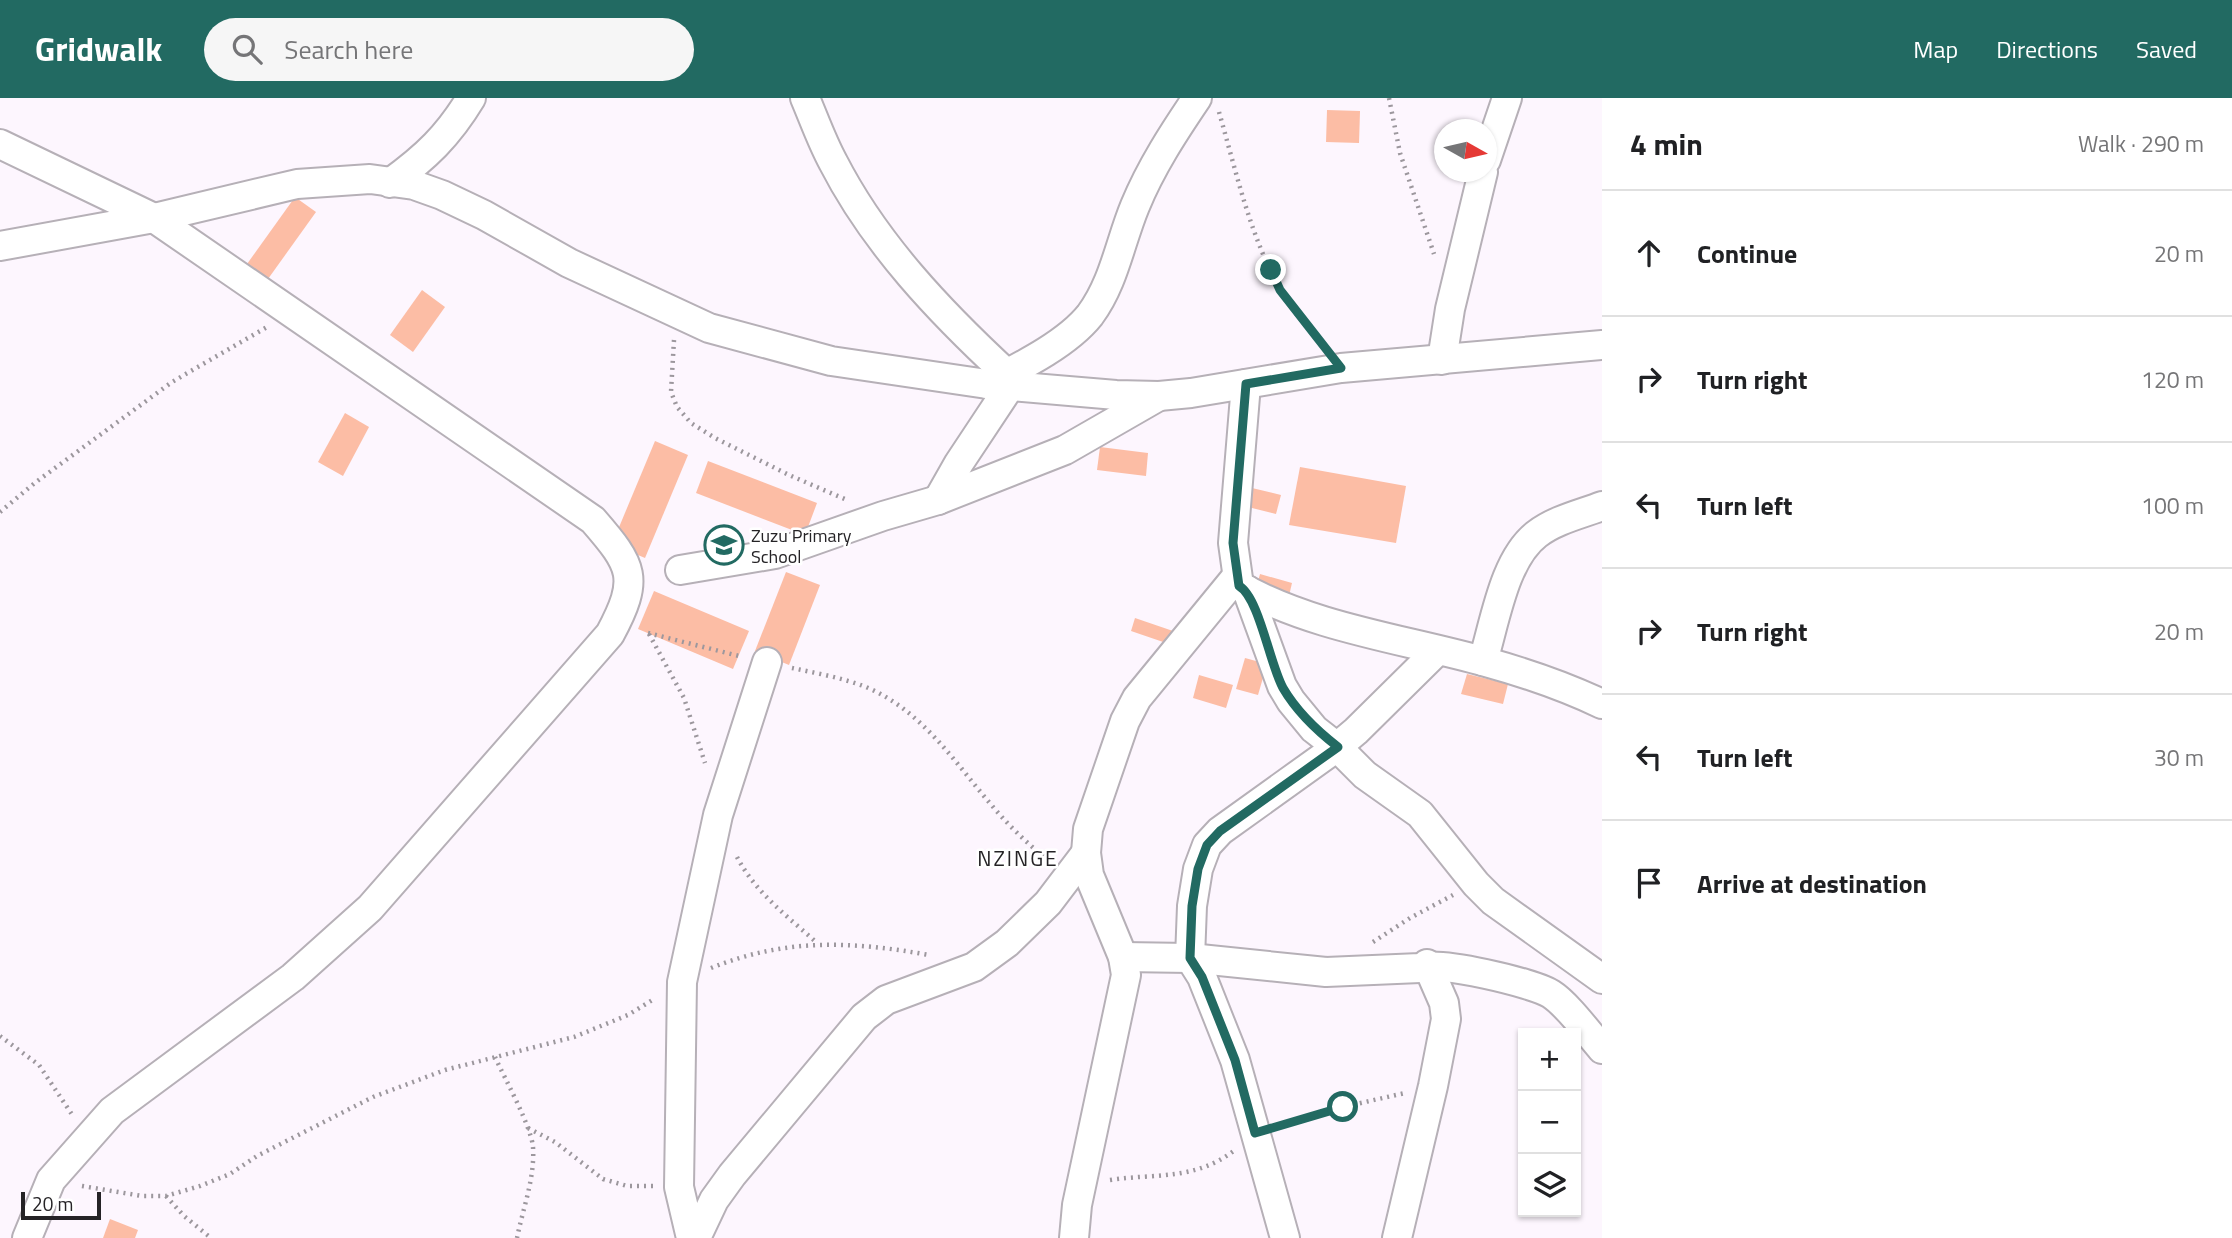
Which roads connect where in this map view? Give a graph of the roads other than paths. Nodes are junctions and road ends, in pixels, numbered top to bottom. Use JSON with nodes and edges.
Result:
{"nodes":[{"id":1,"x":471,"y":98,"type":"edge"},
{"id":2,"x":805,"y":98,"type":"edge"},
{"id":3,"x":1507,"y":98,"type":"edge"},
{"id":4,"x":1208,"y":105,"type":"edge"},
{"id":5,"x":1497,"y":128,"type":"edge"},
{"id":6,"x":0,"y":144,"type":"edge"},
{"id":7,"x":1481,"y":182,"type":"edge"},
{"id":8,"x":390,"y":183,"type":"junction"},
{"id":9,"x":154,"y":218,"type":"junction"},
{"id":10,"x":0,"y":246,"type":"edge"},
{"id":11,"x":1602,"y":345,"type":"edge"},
{"id":12,"x":1442,"y":360,"type":"junction"},
{"id":13,"x":1001,"y":381,"type":"junction"},
{"id":14,"x":1246,"y":384,"type":"junction"},
{"id":15,"x":1159,"y":396,"type":"junction"},
{"id":16,"x":938,"y":500,"type":"junction"},
{"id":17,"x":1602,"y":506,"type":"edge"},
{"id":18,"x":680,"y":570,"type":"dead end"},
{"id":19,"x":1242,"y":583,"type":"junction"},
{"id":20,"x":1437,"y":651,"type":"junction"},
{"id":21,"x":1483,"y":661,"type":"junction"},
{"id":22,"x":767,"y":662,"type":"road end"},
{"id":23,"x":1602,"y":704,"type":"edge"},
{"id":24,"x":1338,"y":747,"type":"junction"},
{"id":25,"x":1086,"y":853,"type":"junction"},
{"id":26,"x":1123,"y":957,"type":"junction"},
{"id":27,"x":1190,"y":958,"type":"junction"},
{"id":28,"x":1427,"y":964,"type":"junction"},
{"id":29,"x":1602,"y":979,"type":"edge"},
{"id":30,"x":1602,"y":1049,"type":"edge"},
{"id":31,"x":27,"y":1238,"type":"edge"},
{"id":32,"x":693,"y":1238,"type":"edge"},
{"id":33,"x":1074,"y":1238,"type":"edge"},
{"id":34,"x":1285,"y":1238,"type":"edge"},
{"id":35,"x":1397,"y":1238,"type":"edge"}],
"edges":[{"from":1,"to":8,"type":"street"},
{"from":2,"to":13,"type":"street"},
{"from":3,"to":5,"type":"street"},
{"from":4,"to":13,"type":"street"},
{"from":6,"to":9,"type":"street"},
{"from":7,"to":12,"type":"street"},
{"from":8,"to":9,"type":"street"},
{"from":8,"to":13,"type":"street"},
{"from":9,"to":10,"type":"street"},
{"from":9,"to":31,"type":"street"},
{"from":11,"to":12,"type":"street"},
{"from":12,"to":14,"type":"street"},
{"from":13,"to":15,"type":"street"},
{"from":13,"to":16,"type":"street"},
{"from":14,"to":15,"type":"street"},
{"from":14,"to":19,"type":"street"},
{"from":15,"to":16,"type":"street"},
{"from":16,"to":18,"type":"street"},
{"from":17,"to":21,"type":"street"},
{"from":19,"to":20,"type":"street"},
{"from":19,"to":24,"type":"street"},
{"from":19,"to":25,"type":"street"},
{"from":20,"to":21,"type":"street"},
{"from":20,"to":24,"type":"street"},
{"from":21,"to":23,"type":"street"},
{"from":22,"to":32,"type":"street"},
{"from":24,"to":27,"type":"street"},
{"from":24,"to":29,"type":"street"},
{"from":25,"to":26,"type":"street"},
{"from":25,"to":32,"type":"street"},
{"from":26,"to":27,"type":"street"},
{"from":26,"to":33,"type":"street"},
{"from":27,"to":28,"type":"street"},
{"from":27,"to":34,"type":"street"},
{"from":28,"to":30,"type":"street"},
{"from":28,"to":35,"type":"street"}]}
